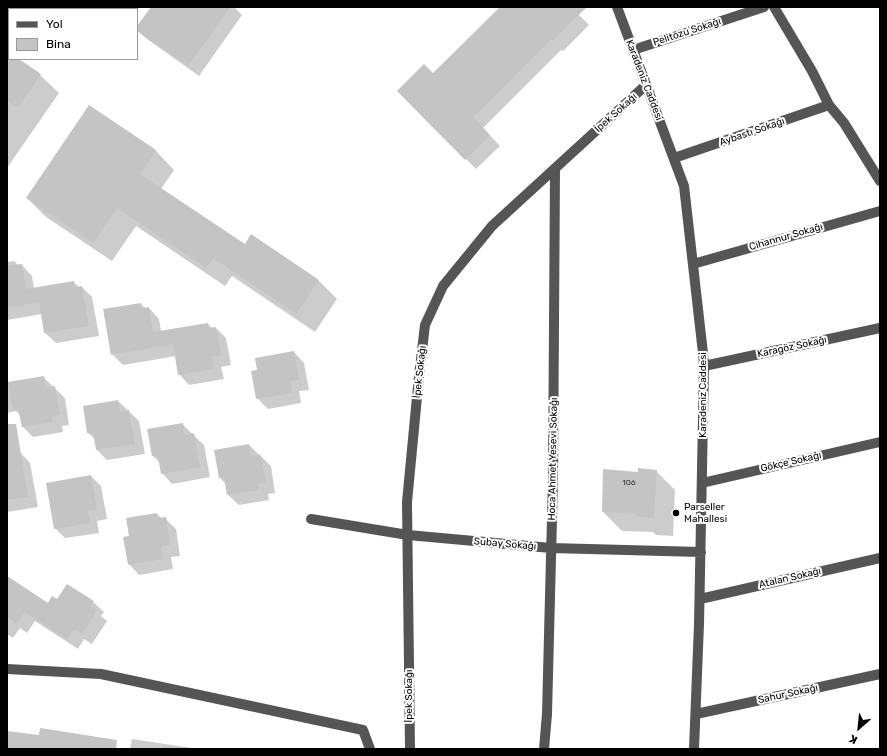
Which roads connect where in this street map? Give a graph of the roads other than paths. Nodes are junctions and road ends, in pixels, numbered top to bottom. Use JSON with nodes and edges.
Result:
{"nodes":[{"id":1,"x":617,"y":7,"type":"edge"},
{"id":2,"x":764,"y":7,"type":"edge"},
{"id":3,"x":774,"y":7,"type":"edge"},
{"id":4,"x":633,"y":50,"type":"junction"},
{"id":5,"x":646,"y":85,"type":"junction"},
{"id":6,"x":829,"y":105,"type":"junction"},
{"id":7,"x":674,"y":158,"type":"junction"},
{"id":8,"x":555,"y":168,"type":"junction"},
{"id":9,"x":880,"y":181,"type":"edge"},
{"id":10,"x":880,"y":211,"type":"edge"},
{"id":11,"x":693,"y":264,"type":"junction"},
{"id":12,"x":880,"y":328,"type":"edge"},
{"id":13,"x":704,"y":366,"type":"junction"},
{"id":14,"x":880,"y":442,"type":"edge"},
{"id":15,"x":702,"y":483,"type":"junction"},
{"id":16,"x":311,"y":519,"type":"dead end"},
{"id":17,"x":408,"y":535,"type":"junction"},
{"id":18,"x":551,"y":548,"type":"junction"},
{"id":19,"x":701,"y":552,"type":"junction"},
{"id":20,"x":880,"y":558,"type":"edge"},
{"id":21,"x":700,"y":599,"type":"junction"},
{"id":22,"x":7,"y":669,"type":"edge"},
{"id":23,"x":880,"y":674,"type":"edge"},
{"id":24,"x":696,"y":714,"type":"junction"},
{"id":25,"x":370,"y":749,"type":"edge"},
{"id":26,"x":410,"y":749,"type":"edge"},
{"id":27,"x":544,"y":749,"type":"edge"},
{"id":28,"x":694,"y":749,"type":"edge"}],
"edges":[{"from":1,"to":4,"type":"street","name":"Karadeniz Caddesi"},
{"from":2,"to":4,"type":"street","name":"Pelitözü Sokağı"},
{"from":3,"to":6,"type":"street"},
{"from":4,"to":5,"type":"street","name":"Karadeniz Caddesi"},
{"from":5,"to":7,"type":"street","name":"Karadeniz Caddesi"},
{"from":5,"to":8,"type":"street","name":"İpek Sokağı"},
{"from":6,"to":7,"type":"street","name":"Aybastı Sokağı"},
{"from":6,"to":9,"type":"street"},
{"from":7,"to":11,"type":"street","name":"Karadeniz Caddesi"},
{"from":8,"to":17,"type":"street","name":"İpek Sokağı"},
{"from":8,"to":18,"type":"street","name":"Hoca Ahmet Yesevi Sokağı"},
{"from":10,"to":11,"type":"street","name":"Cihannur Sokağı"},
{"from":11,"to":13,"type":"street","name":"Karadeniz Caddesi"},
{"from":12,"to":13,"type":"street","name":"Karagöz Sokağı"},
{"from":13,"to":15,"type":"street","name":"Karadeniz Caddesi"},
{"from":14,"to":15,"type":"street","name":"Gökçe Sokağı"},
{"from":15,"to":19,"type":"street","name":"Karadeniz Caddesi"},
{"from":16,"to":17,"type":"street","name":"Subay Sokağı"},
{"from":17,"to":18,"type":"street","name":"Subay Sokağı"},
{"from":17,"to":26,"type":"street","name":"İpek Sokağı"},
{"from":18,"to":19,"type":"street","name":"Subay Sokağı"},
{"from":18,"to":27,"type":"street","name":"Hoca Ahmet Yesevi Sokağı"},
{"from":19,"to":21,"type":"street","name":"Karadeniz Caddesi"},
{"from":20,"to":21,"type":"street","name":"Atalan Sokağı"},
{"from":21,"to":24,"type":"street","name":"Karadeniz Caddesi"},
{"from":22,"to":25,"type":"street"},
{"from":23,"to":24,"type":"street","name":"Sahur Sokağı"},
{"from":24,"to":28,"type":"street","name":"Karadeniz Caddesi"}]}
